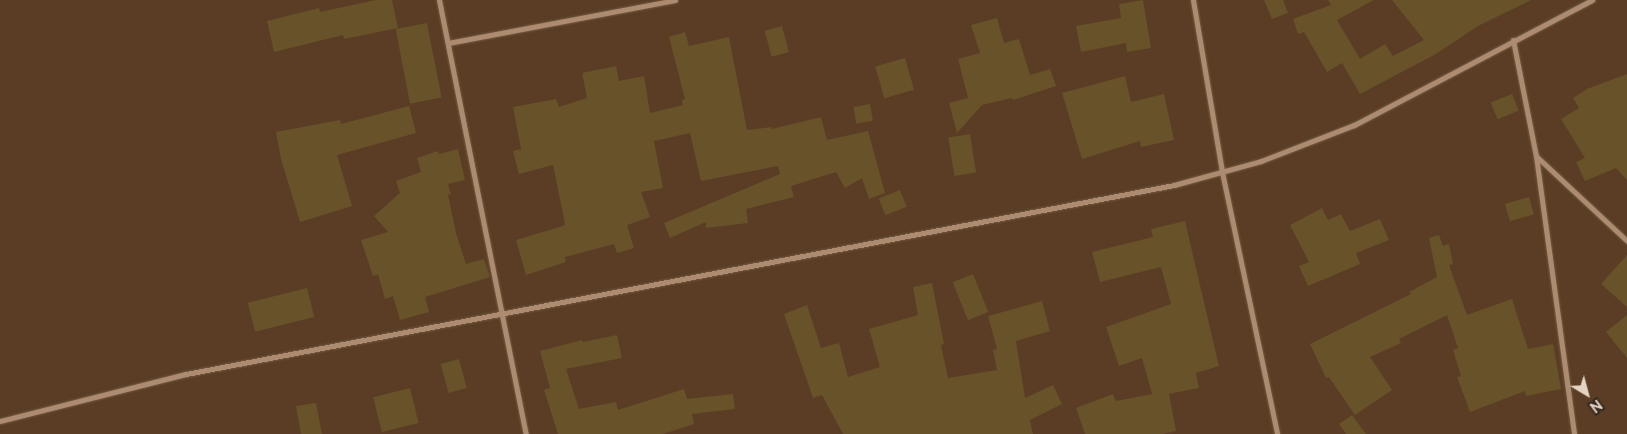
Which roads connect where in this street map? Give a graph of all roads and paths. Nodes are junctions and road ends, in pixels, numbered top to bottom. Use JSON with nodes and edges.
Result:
{"nodes":[{"id":1,"x":439,"y":0,"type":"edge"},
{"id":2,"x":675,"y":0,"type":"edge"},
{"id":3,"x":1193,"y":0,"type":"edge"},
{"id":4,"x":1592,"y":0,"type":"edge"},
{"id":5,"x":1513,"y":40,"type":"junction"},
{"id":6,"x":448,"y":43,"type":"junction"},
{"id":7,"x":1536,"y":156,"type":"junction"},
{"id":8,"x":1222,"y":172,"type":"junction"},
{"id":9,"x":1627,"y":241,"type":"edge"},
{"id":10,"x":501,"y":313,"type":"junction"},
{"id":11,"x":0,"y":421,"type":"edge"},
{"id":12,"x":526,"y":434,"type":"edge"},
{"id":13,"x":1277,"y":434,"type":"edge"},
{"id":14,"x":1574,"y":434,"type":"edge"}],
"edges":[{"from":1,"to":6,"type":"street"},
{"from":2,"to":6,"type":"street"},
{"from":3,"to":8,"type":"street"},
{"from":4,"to":5,"type":"street"},
{"from":5,"to":7,"type":"street"},
{"from":5,"to":8,"type":"street"},
{"from":6,"to":10,"type":"street"},
{"from":7,"to":9,"type":"street"},
{"from":7,"to":14,"type":"street"},
{"from":8,"to":10,"type":"street"},
{"from":8,"to":13,"type":"street"},
{"from":10,"to":11,"type":"street"},
{"from":10,"to":12,"type":"street"}]}
